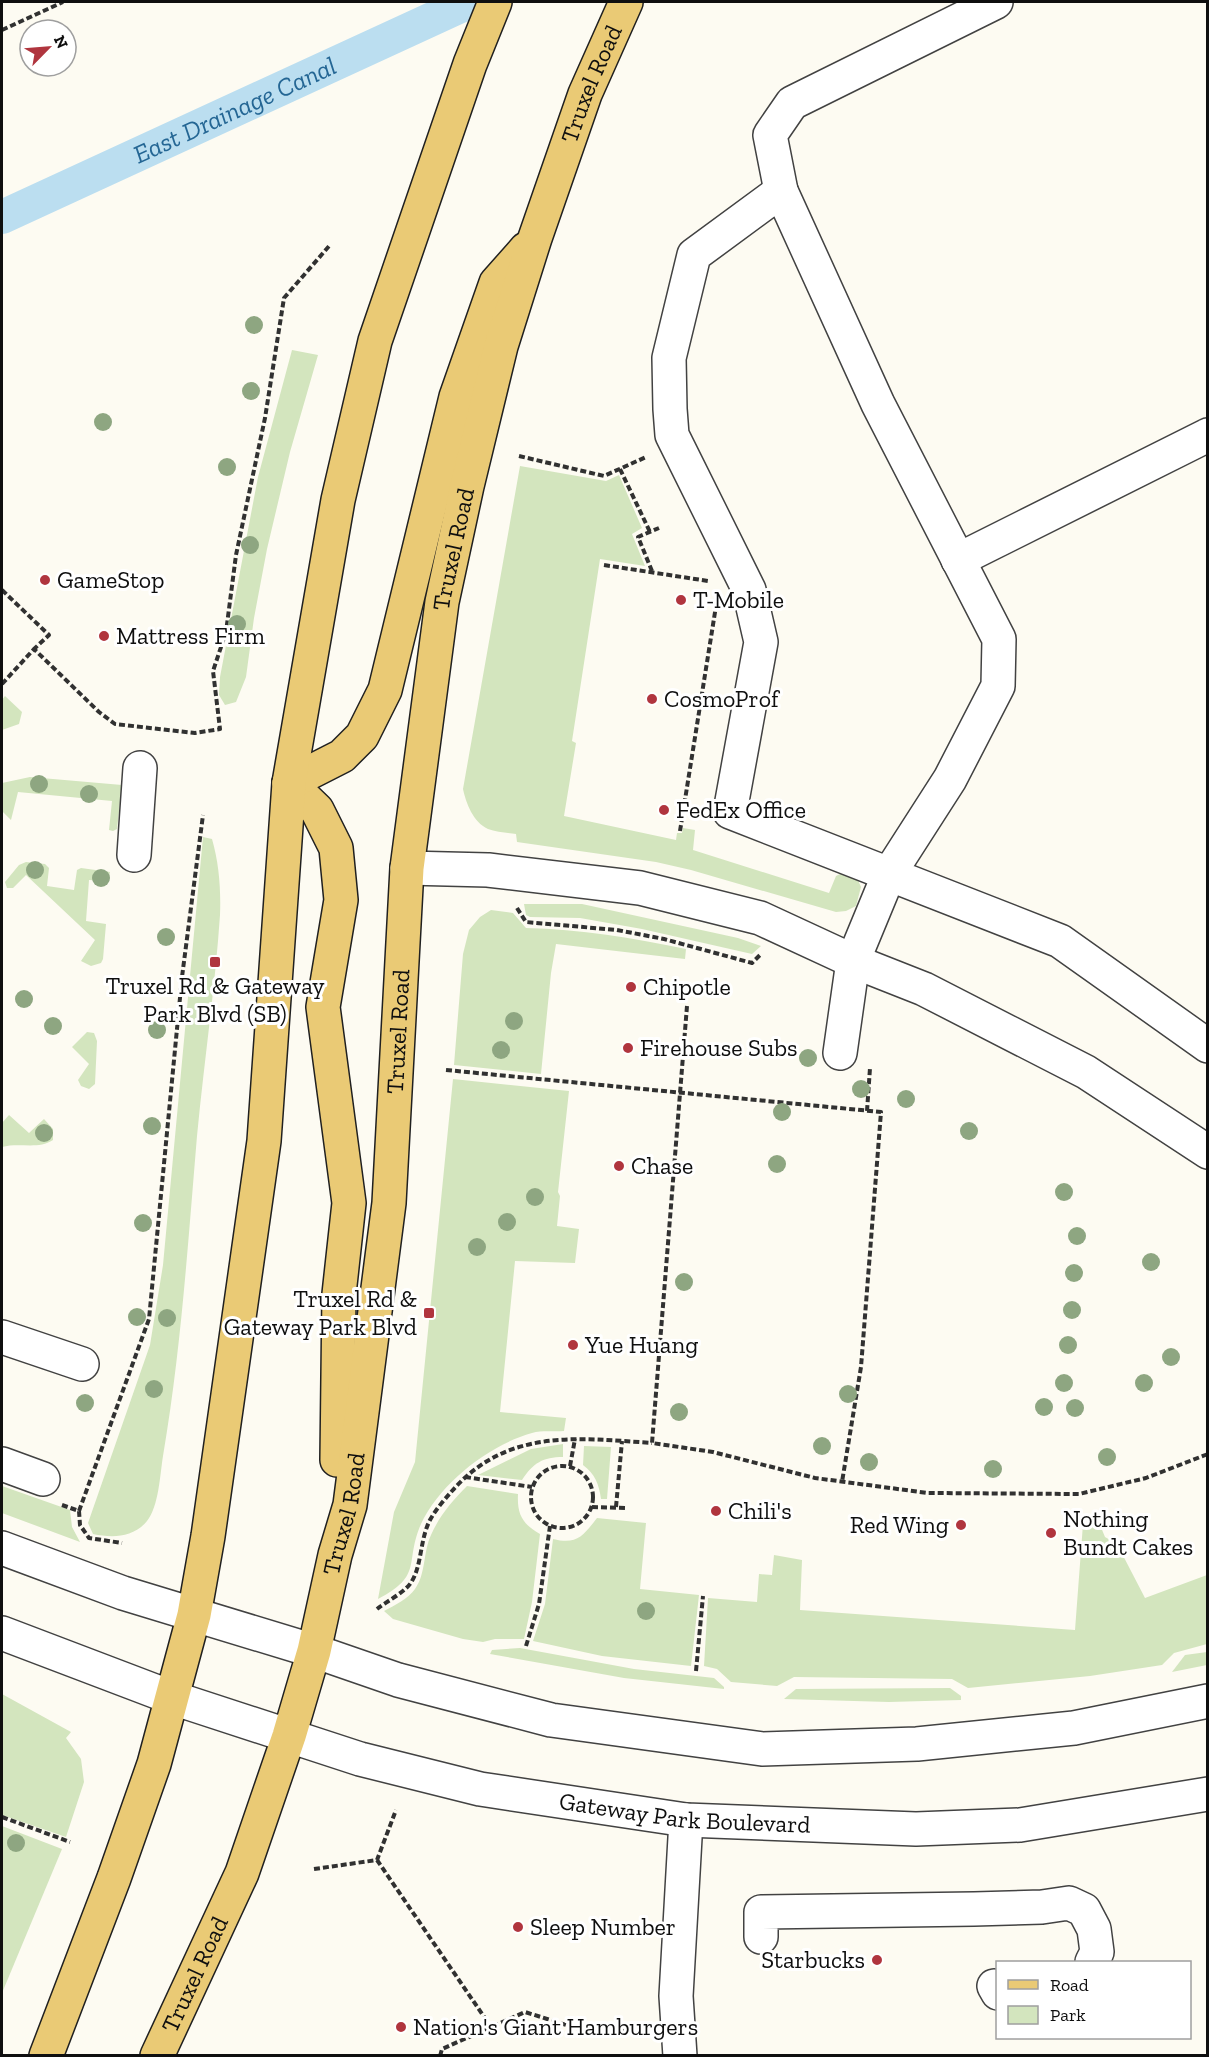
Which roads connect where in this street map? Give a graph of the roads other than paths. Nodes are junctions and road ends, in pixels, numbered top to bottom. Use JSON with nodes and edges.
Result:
{"nodes":[{"id":1,"x":495,"y":2,"type":"edge"},
{"id":2,"x":626,"y":2,"type":"edge"},
{"id":3,"x":996,"y":2,"type":"edge"},
{"id":4,"x":781,"y":191,"type":"junction"},
{"id":5,"x":535,"y":238,"type":"junction"},
{"id":6,"x":1208,"y":435,"type":"edge"},
{"id":7,"x":958,"y":560,"type":"junction"},
{"id":8,"x":140,"y":768,"type":"dead end"},
{"id":9,"x":288,"y":783,"type":"junction"},
{"id":10,"x":134,"y":855,"type":"dead end"},
{"id":11,"x":407,"y":868,"type":"junction"},
{"id":12,"x":889,"y":874,"type":"junction"},
{"id":13,"x":853,"y":961,"type":"junction"},
{"id":14,"x":1208,"y":1046,"type":"edge"},
{"id":15,"x":840,"y":1053,"type":"dead end"},
{"id":16,"x":1208,"y":1152,"type":"edge"},
{"id":17,"x":2,"y":1337,"type":"edge"},
{"id":18,"x":82,"y":1364,"type":"dead end"},
{"id":19,"x":2,"y":1464,"type":"edge"},
{"id":20,"x":50,"y":1491,"type":"road end"},
{"id":21,"x":2,"y":1548,"type":"edge"},
{"id":22,"x":335,"y":1555,"type":"junction"},
{"id":23,"x":194,"y":1615,"type":"junction"},
{"id":24,"x":2,"y":1633,"type":"edge"},
{"id":25,"x":314,"y":1651,"type":"junction"},
{"id":26,"x":173,"y":1698,"type":"junction"},
{"id":27,"x":1208,"y":1701,"type":"edge"},
{"id":28,"x":289,"y":1736,"type":"junction"},
{"id":29,"x":1208,"y":1794,"type":"edge"},
{"id":30,"x":686,"y":1820,"type":"junction"},
{"id":31,"x":760,"y":1937,"type":"dead end"},
{"id":32,"x":1092,"y":1961,"type":"edge"},
{"id":33,"x":46,"y":2055,"type":"edge"},
{"id":34,"x":157,"y":2055,"type":"edge"},
{"id":35,"x":680,"y":2055,"type":"edge"}],
"edges":[{"from":1,"to":9,"type":"main road"},
{"from":2,"to":5,"type":"main road","name":"Truxel Road"},
{"from":3,"to":4,"type":"street"},
{"from":4,"to":7,"type":"street"},
{"from":4,"to":12,"type":"street"},
{"from":5,"to":9,"type":"main road"},
{"from":5,"to":11,"type":"main road","name":"Truxel Road"},
{"from":6,"to":7,"type":"street"},
{"from":7,"to":12,"type":"street"},
{"from":8,"to":10,"type":"street"},
{"from":9,"to":22,"type":"main road"},
{"from":9,"to":23,"type":"main road"},
{"from":11,"to":13,"type":"street"},
{"from":11,"to":22,"type":"main road","name":"Truxel Road"},
{"from":12,"to":13,"type":"street"},
{"from":12,"to":14,"type":"street"},
{"from":13,"to":15,"type":"street"},
{"from":13,"to":16,"type":"street"},
{"from":17,"to":18,"type":"street"},
{"from":19,"to":20,"type":"street"},
{"from":21,"to":23,"type":"street"},
{"from":22,"to":25,"type":"main road","name":"Truxel Road"},
{"from":23,"to":25,"type":"street"},
{"from":23,"to":26,"type":"main road"},
{"from":24,"to":26,"type":"street","name":"Gateway Park Boulevard"},
{"from":25,"to":27,"type":"street"},
{"from":25,"to":28,"type":"main road","name":"Truxel Road"},
{"from":26,"to":28,"type":"street","name":"Gateway Park Boulevard"},
{"from":26,"to":33,"type":"main road"},
{"from":28,"to":30,"type":"street","name":"Gateway Park Boulevard"},
{"from":28,"to":34,"type":"main road","name":"Truxel Road"},
{"from":29,"to":30,"type":"street","name":"Gateway Park Boulevard"},
{"from":30,"to":35,"type":"street"},
{"from":31,"to":32,"type":"street"}]}
